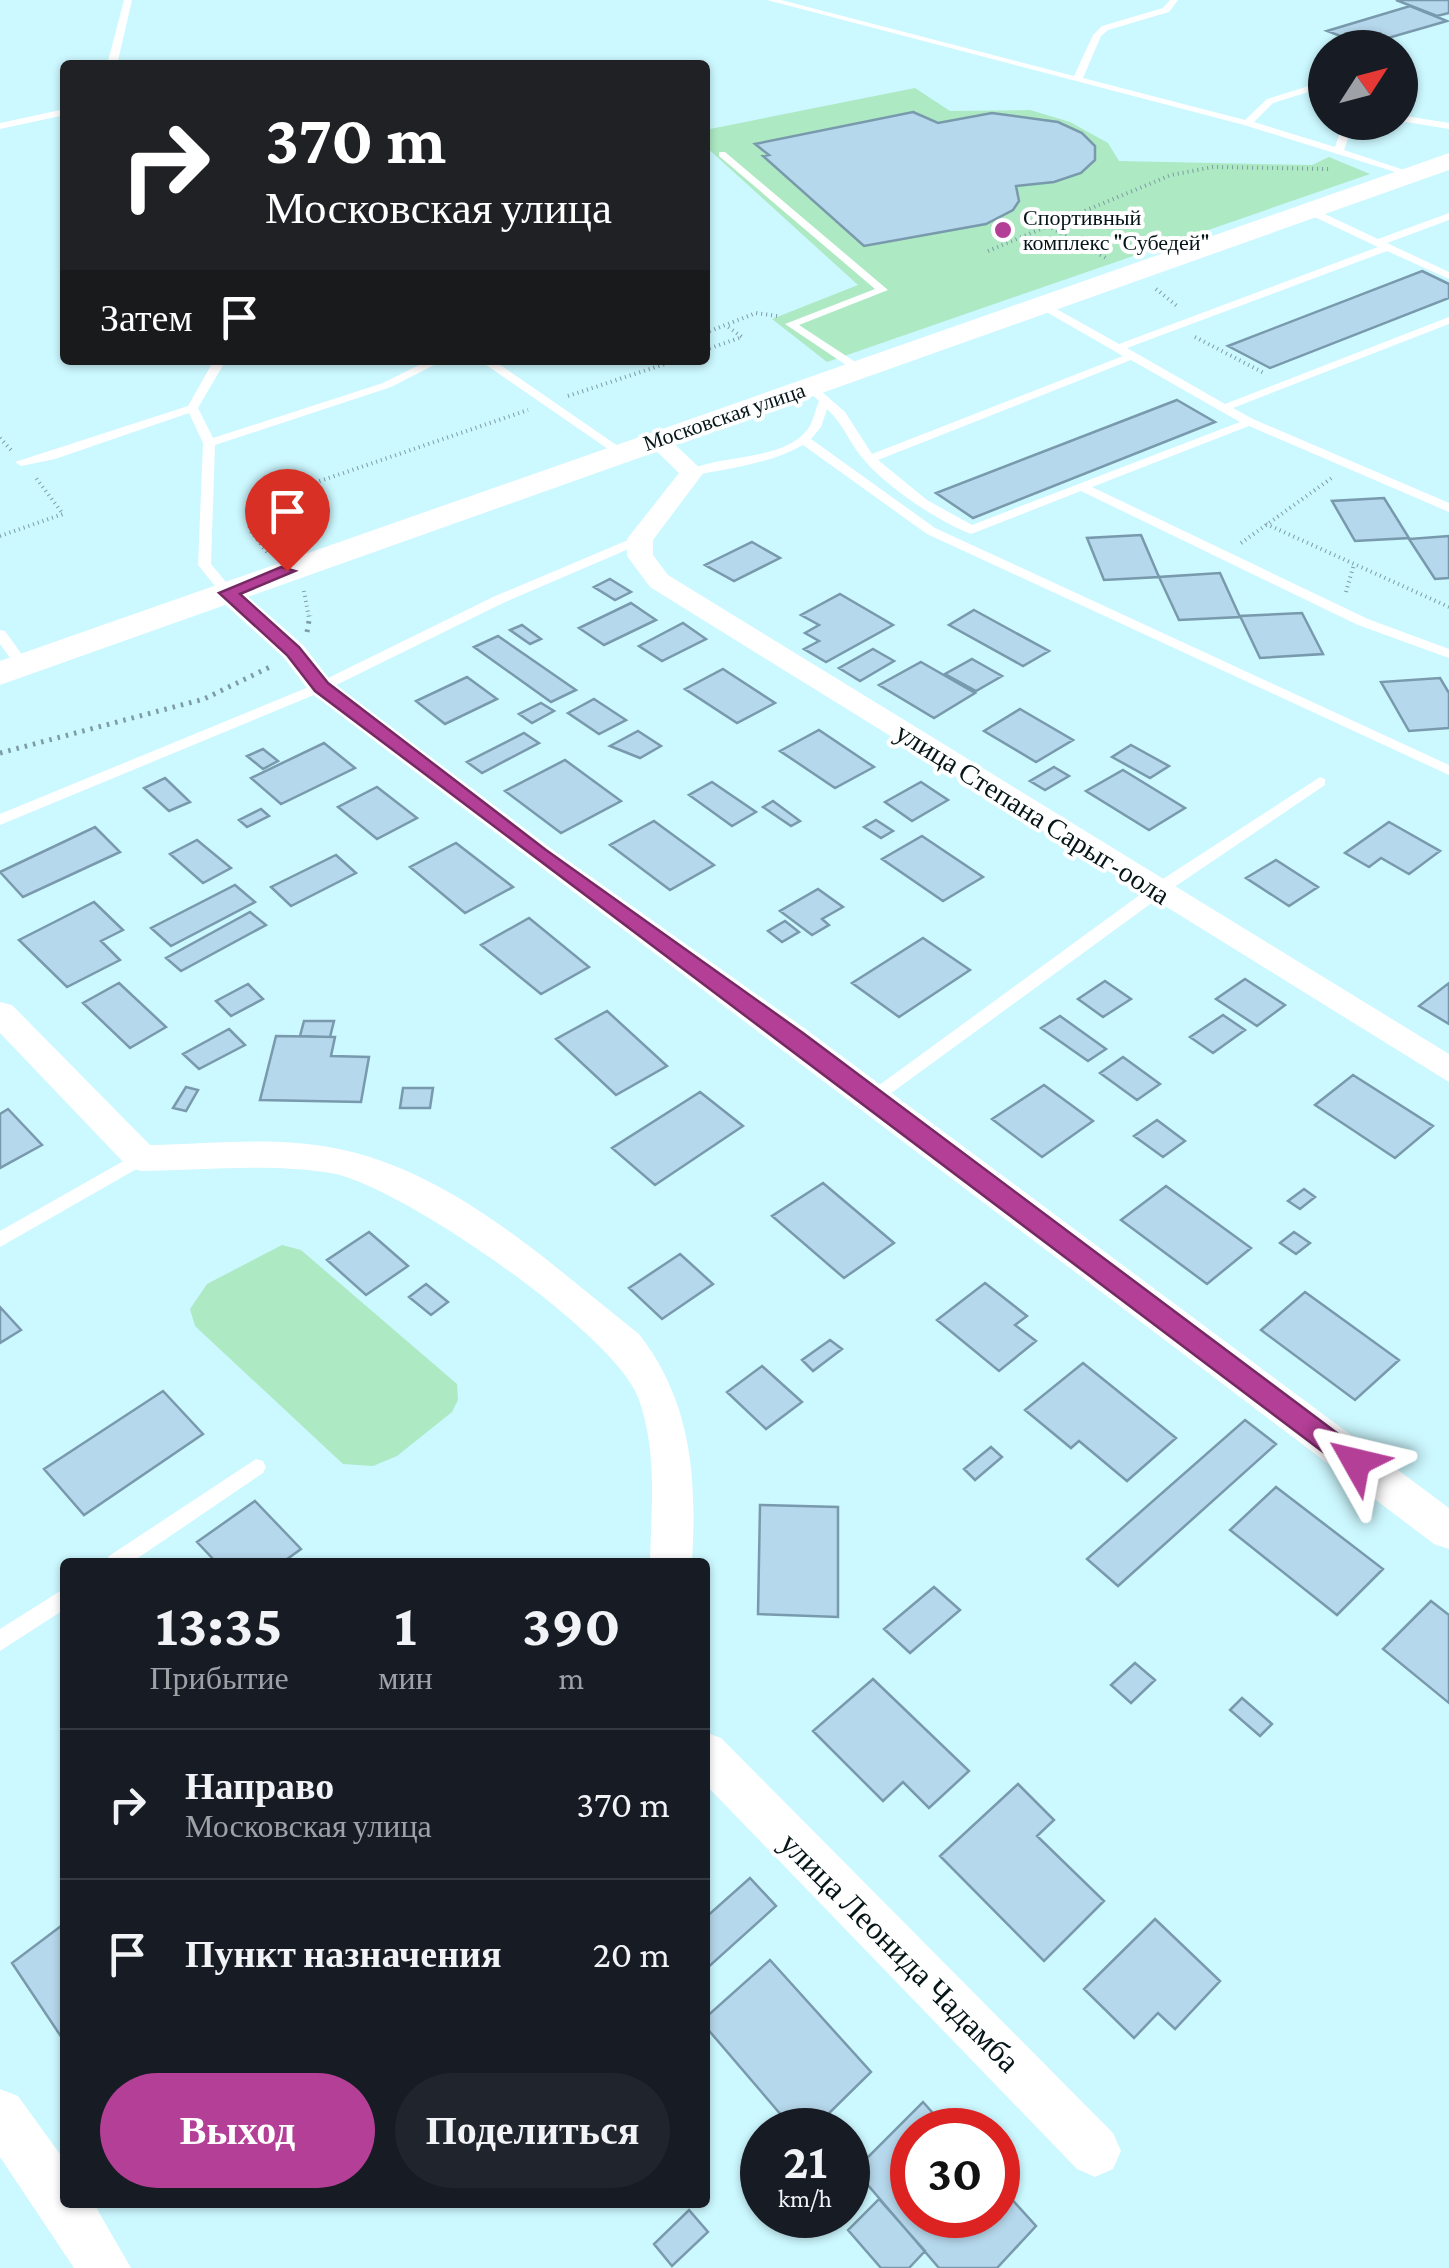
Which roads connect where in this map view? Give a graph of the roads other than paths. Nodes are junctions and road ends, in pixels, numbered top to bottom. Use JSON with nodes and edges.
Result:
{"nodes":[{"id":1,"x":128,"y":0,"type":"edge"},
{"id":2,"x":771,"y":0,"type":"edge"},
{"id":3,"x":1174,"y":0,"type":"edge"},
{"id":4,"x":113,"y":60,"type":"edge"},
{"id":5,"x":1076,"y":80,"type":"junction"},
{"id":6,"x":1308,"y":89,"type":"edge"},
{"id":7,"x":60,"y":113,"type":"edge"},
{"id":8,"x":1418,"y":121,"type":"edge"},
{"id":9,"x":1247,"y":123,"type":"junction"},
{"id":10,"x":0,"y":126,"type":"edge"},
{"id":11,"x":1449,"y":126,"type":"edge"},
{"id":12,"x":1342,"y":140,"type":"edge"},
{"id":13,"x":1339,"y":151,"type":"junction"},
{"id":14,"x":722,"y":154,"type":"dead end"},
{"id":15,"x":1449,"y":161,"type":"edge"},
{"id":16,"x":1411,"y":174,"type":"junction"},
{"id":17,"x":1308,"y":210,"type":"junction"},
{"id":18,"x":1449,"y":216,"type":"edge"},
{"id":19,"x":1382,"y":245,"type":"junction"},
{"id":20,"x":1449,"y":276,"type":"edge"},
{"id":21,"x":1040,"y":304,"type":"junction"},
{"id":22,"x":1449,"y":320,"type":"edge"},
{"id":23,"x":1118,"y":348,"type":"junction"},
{"id":24,"x":1132,"y":356,"type":"junction"},
{"id":25,"x":217,"y":365,"type":"edge"},
{"id":26,"x":428,"y":365,"type":"edge"},
{"id":27,"x":492,"y":365,"type":"edge"},
{"id":28,"x":859,"y":369,"type":"junction"},
{"id":29,"x":817,"y":394,"type":"junction"},
{"id":30,"x":192,"y":408,"type":"junction"},
{"id":31,"x":1224,"y":408,"type":"junction"},
{"id":32,"x":1249,"y":422,"type":"junction"},
{"id":33,"x":657,"y":440,"type":"junction"},
{"id":34,"x":804,"y":440,"type":"junction"},
{"id":35,"x":209,"y":443,"type":"junction"},
{"id":36,"x":622,"y":453,"type":"junction"},
{"id":37,"x":869,"y":458,"type":"junction"},
{"id":38,"x":21,"y":462,"type":"road end"},
{"id":39,"x":692,"y":472,"type":"junction"},
{"id":40,"x":1084,"y":488,"type":"junction"},
{"id":41,"x":1449,"y":508,"type":"edge"},
{"id":42,"x":640,"y":539,"type":"junction"},
{"id":43,"x":228,"y":593,"type":"junction"},
{"id":44,"x":0,"y":634,"type":"edge"},
{"id":45,"x":1449,"y":654,"type":"edge"},
{"id":46,"x":12,"y":670,"type":"edge"},
{"id":47,"x":321,"y":687,"type":"junction"},
{"id":48,"x":1449,"y":772,"type":"edge"},
{"id":49,"x":1320,"y":782,"type":"dead end"},
{"id":50,"x":0,"y":820,"type":"edge"},
{"id":51,"x":1158,"y":890,"type":"junction"},
{"id":52,"x":0,"y":1013,"type":"edge"},
{"id":53,"x":1449,"y":1070,"type":"edge"},
{"id":54,"x":873,"y":1098,"type":"junction"},
{"id":55,"x":141,"y":1158,"type":"junction"},
{"id":56,"x":0,"y":1240,"type":"edge"},
{"id":57,"x":256,"y":1467,"type":"dead end"},
{"id":58,"x":1449,"y":1531,"type":"edge"},
{"id":59,"x":122,"y":1558,"type":"edge"},
{"id":60,"x":671,"y":1558,"type":"edge"},
{"id":61,"x":60,"y":1600,"type":"edge"},
{"id":62,"x":0,"y":1641,"type":"edge"},
{"id":63,"x":710,"y":1758,"type":"edge"},
{"id":64,"x":0,"y":2114,"type":"edge"},
{"id":65,"x":1096,"y":2151,"type":"dead end"},
{"id":66,"x":60,"y":2189,"type":"edge"},
{"id":67,"x":71,"y":2208,"type":"edge"},
{"id":68,"x":104,"y":2268,"type":"edge"}],
"edges":[{"from":1,"to":4,"type":"lane"},
{"from":2,"to":5,"type":"lane"},
{"from":3,"to":5,"type":"lane"},
{"from":5,"to":9,"type":"lane"},
{"from":6,"to":9,"type":"lane"},
{"from":7,"to":10,"type":"lane"},
{"from":8,"to":11,"type":"lane"},
{"from":9,"to":13,"type":"lane"},
{"from":12,"to":13,"type":"lane"},
{"from":13,"to":16,"type":"lane"},
{"from":14,"to":28,"type":"lane"},
{"from":15,"to":16,"type":"main road","name":"Московская улица"},
{"from":16,"to":17,"type":"main road","name":"Московская улица"},
{"from":17,"to":19,"type":"lane"},
{"from":17,"to":21,"type":"main road","name":"Московская улица"},
{"from":18,"to":19,"type":"lane"},
{"from":19,"to":20,"type":"lane"},
{"from":19,"to":23,"type":"lane"},
{"from":21,"to":23,"type":"lane"},
{"from":21,"to":28,"type":"main road","name":"Московская улица"},
{"from":22,"to":31,"type":"lane"},
{"from":23,"to":24,"type":"lane"},
{"from":24,"to":31,"type":"lane"},
{"from":24,"to":37,"type":"lane"},
{"from":25,"to":30,"type":"lane"},
{"from":26,"to":35,"type":"lane"},
{"from":27,"to":36,"type":"lane"},
{"from":28,"to":29,"type":"main road","name":"Московская улица"},
{"from":29,"to":33,"type":"main road","name":"Московская улица"},
{"from":29,"to":34,"type":"lane"},
{"from":29,"to":37,"type":"lane"},
{"from":30,"to":35,"type":"lane"},
{"from":30,"to":38,"type":"lane"},
{"from":31,"to":32,"type":"lane"},
{"from":32,"to":40,"type":"lane"},
{"from":32,"to":41,"type":"lane"},
{"from":33,"to":36,"type":"main road","name":"Московская улица"},
{"from":33,"to":39,"type":"street"},
{"from":34,"to":39,"type":"lane"},
{"from":34,"to":48,"type":"lane"},
{"from":35,"to":43,"type":"lane"},
{"from":36,"to":43,"type":"main road","name":"Московская улица"},
{"from":37,"to":40,"type":"lane"},
{"from":39,"to":42,"type":"street"},
{"from":40,"to":45,"type":"lane"},
{"from":42,"to":47,"type":"lane"},
{"from":42,"to":51,"type":"street","name":"улица Степана Сарыг-оола"},
{"from":43,"to":46,"type":"main road","name":"Московская улица"},
{"from":43,"to":47,"type":"street"},
{"from":44,"to":46,"type":"lane"},
{"from":47,"to":50,"type":"lane"},
{"from":47,"to":54,"type":"street"},
{"from":49,"to":51,"type":"lane"},
{"from":51,"to":53,"type":"street","name":"улица Степана Сарыг-оола"},
{"from":51,"to":54,"type":"lane"},
{"from":52,"to":55,"type":"street"},
{"from":54,"to":58,"type":"street"},
{"from":55,"to":56,"type":"lane"},
{"from":55,"to":60,"type":"street"},
{"from":57,"to":59,"type":"lane"},
{"from":61,"to":62,"type":"lane"},
{"from":63,"to":65,"type":"street","name":"улица Леонида Чадамба"},
{"from":64,"to":66,"type":"street"},
{"from":67,"to":68,"type":"street"}]}
